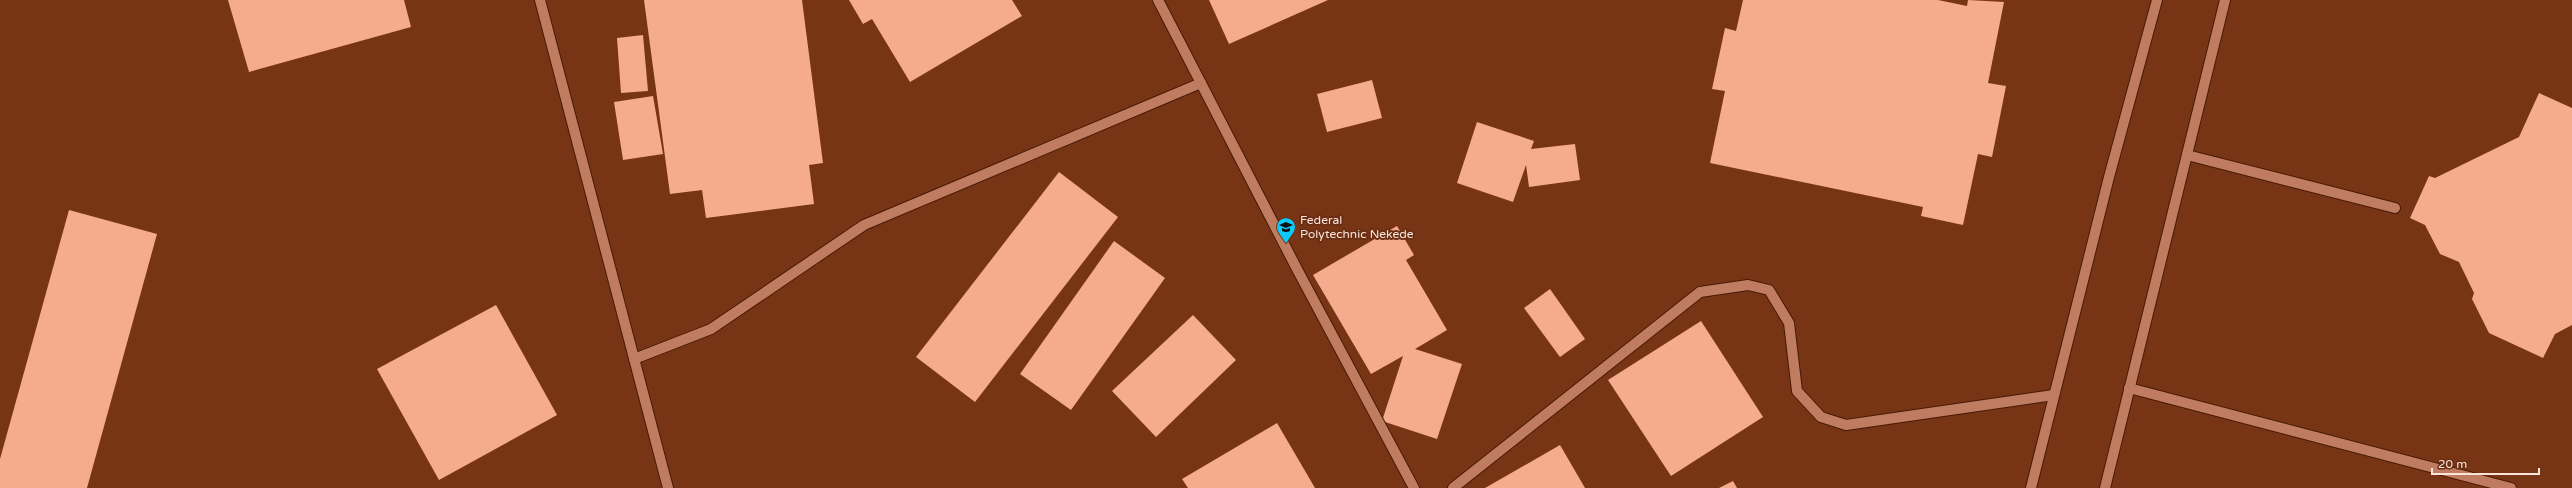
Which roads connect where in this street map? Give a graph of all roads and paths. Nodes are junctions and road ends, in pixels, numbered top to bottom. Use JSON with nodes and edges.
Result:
{"nodes":[{"id":1,"x":540,"y":0,"type":"edge"},
{"id":2,"x":1158,"y":0,"type":"edge"},
{"id":3,"x":2157,"y":0,"type":"edge"},
{"id":4,"x":2225,"y":0,"type":"edge"},
{"id":5,"x":1201,"y":83,"type":"junction"},
{"id":6,"x":2187,"y":155,"type":"junction"},
{"id":7,"x":2395,"y":208,"type":"dead end"},
{"id":8,"x":634,"y":359,"type":"junction"},
{"id":9,"x":2129,"y":388,"type":"junction"},
{"id":10,"x":2054,"y":395,"type":"junction"},
{"id":11,"x":668,"y":488,"type":"edge"},
{"id":12,"x":1414,"y":488,"type":"edge"},
{"id":13,"x":1453,"y":488,"type":"edge"},
{"id":14,"x":2031,"y":488,"type":"edge"},
{"id":15,"x":2105,"y":488,"type":"edge"},
{"id":16,"x":2511,"y":488,"type":"edge"}],
"edges":[{"from":1,"to":8,"type":"street"},
{"from":2,"to":5,"type":"street"},
{"from":3,"to":10,"type":"street"},
{"from":4,"to":6,"type":"street"},
{"from":5,"to":8,"type":"street"},
{"from":5,"to":12,"type":"street"},
{"from":6,"to":7,"type":"street"},
{"from":6,"to":9,"type":"street"},
{"from":8,"to":11,"type":"street"},
{"from":9,"to":15,"type":"street"},
{"from":9,"to":16,"type":"street"},
{"from":10,"to":13,"type":"street"},
{"from":10,"to":14,"type":"street"}]}
